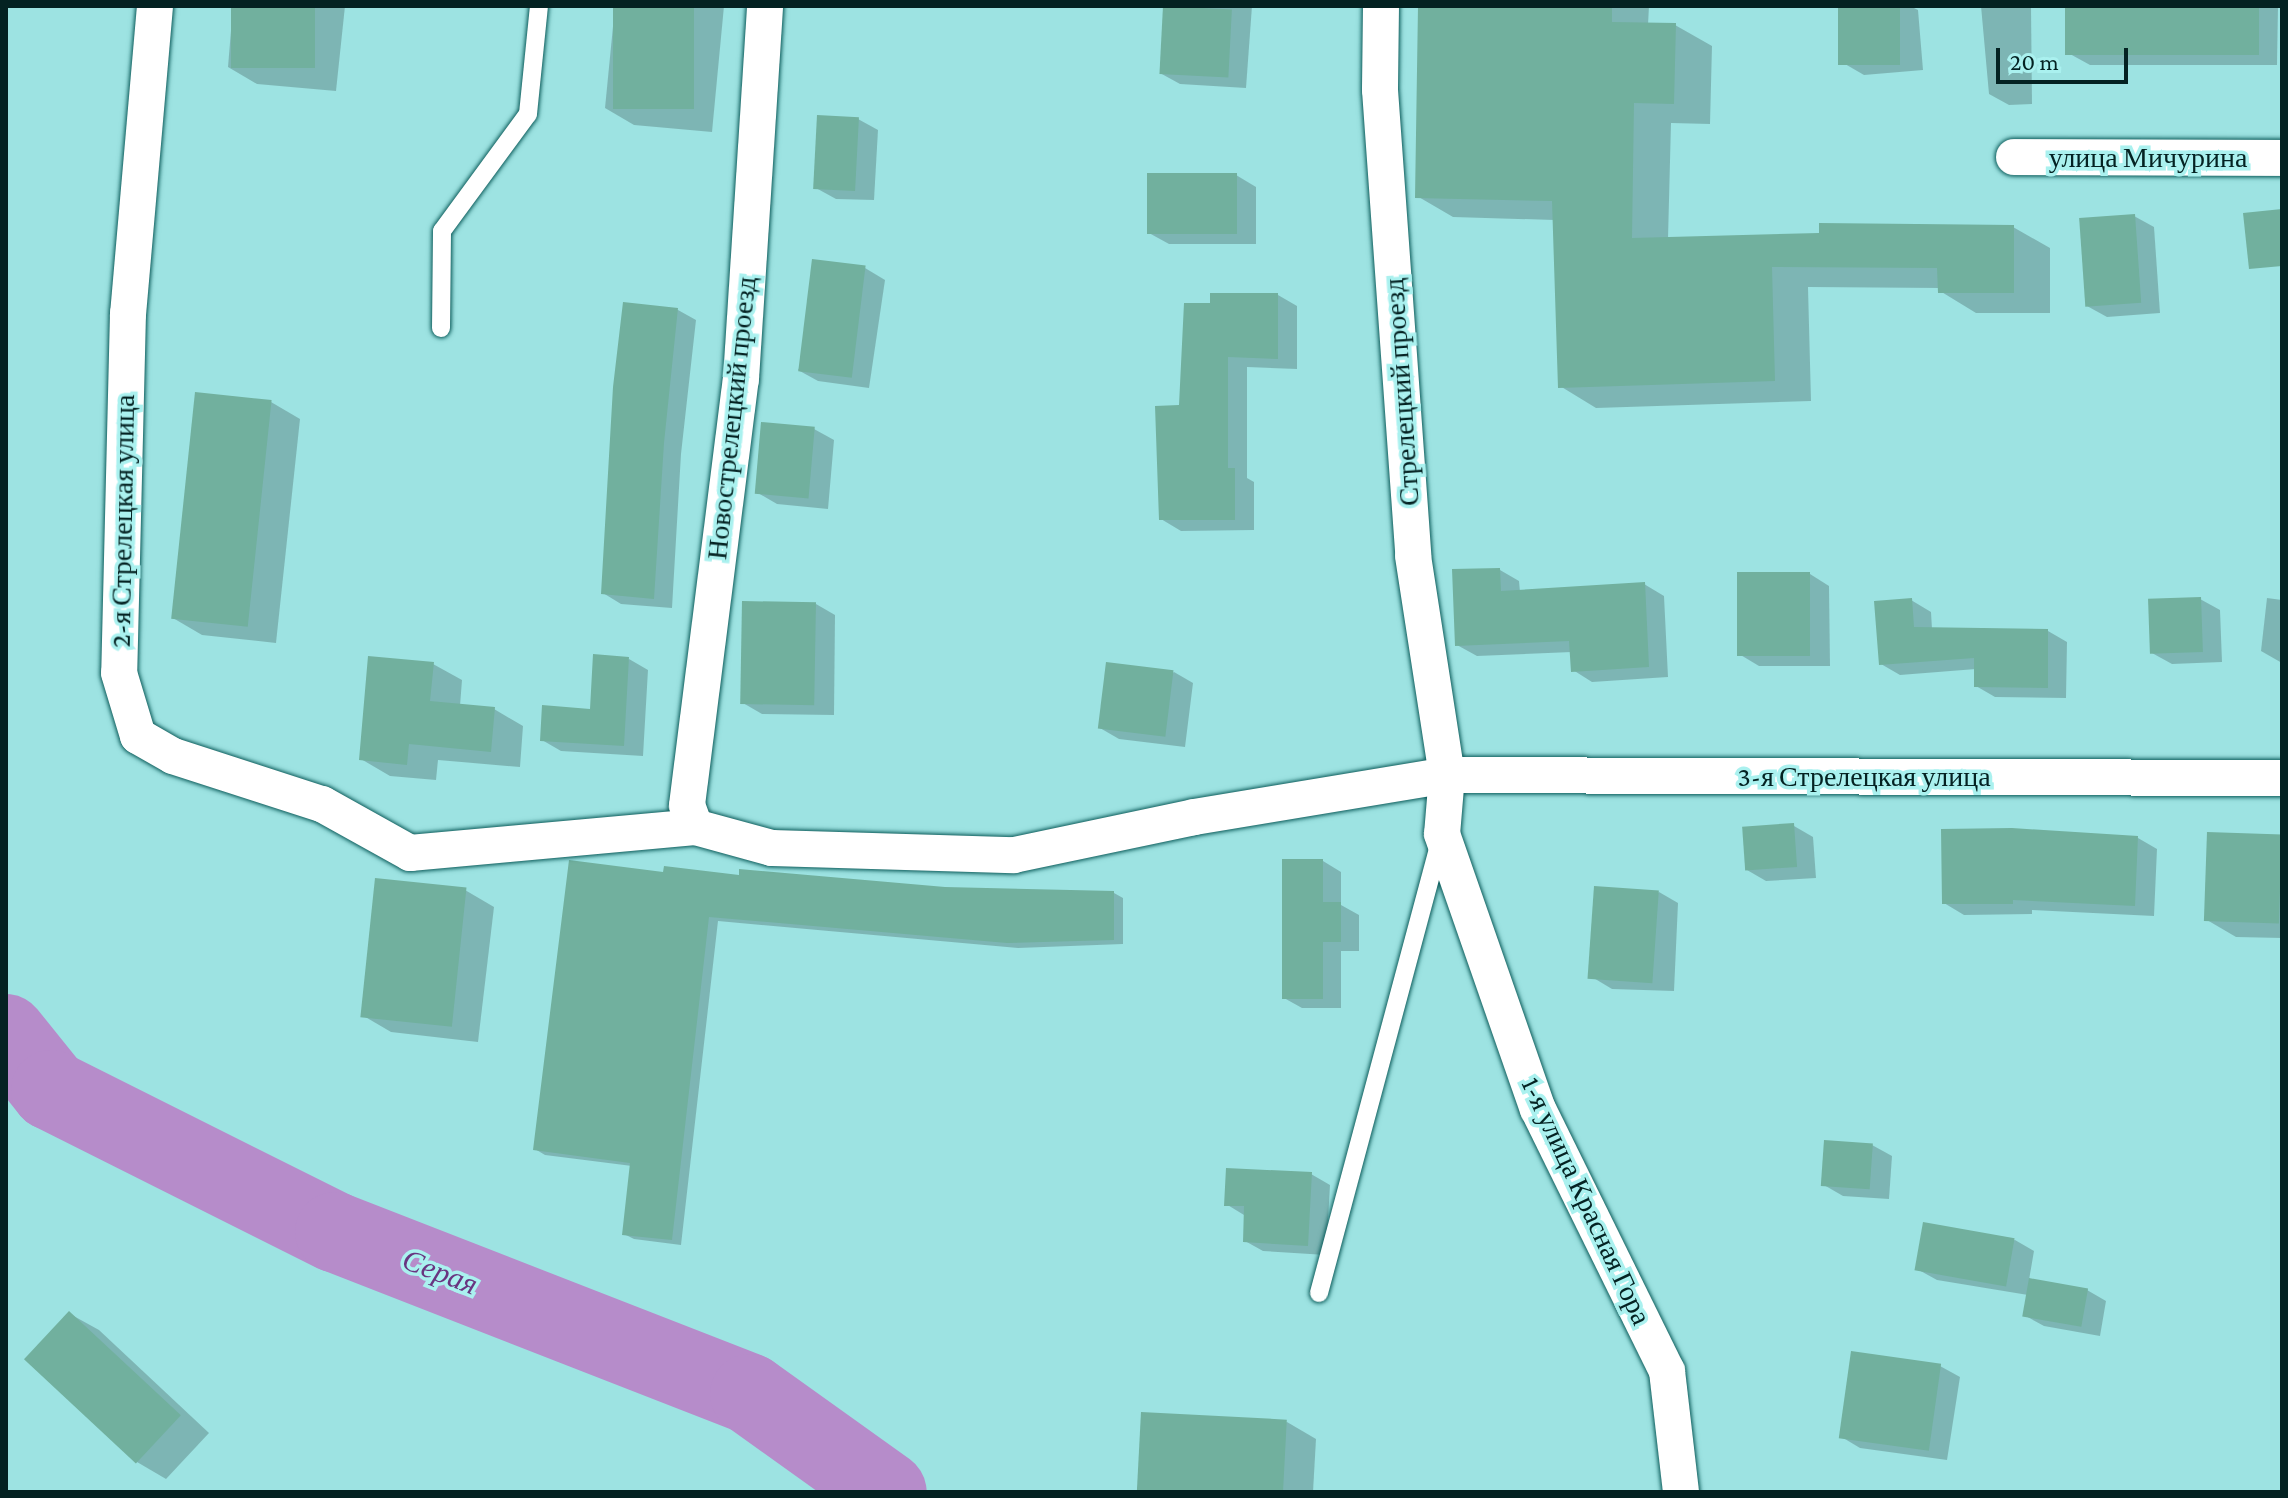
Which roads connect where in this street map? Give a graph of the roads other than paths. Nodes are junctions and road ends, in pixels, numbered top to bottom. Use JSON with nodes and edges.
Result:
{"nodes":[{"id":1,"x":155,"y":6,"type":"edge"},
{"id":2,"x":539,"y":6,"type":"edge"},
{"id":3,"x":765,"y":6,"type":"edge"},
{"id":4,"x":1381,"y":6,"type":"edge"},
{"id":5,"x":2014,"y":157,"type":"dead end"},
{"id":6,"x":2282,"y":158,"type":"edge"},
{"id":7,"x":441,"y":328,"type":"dead end"},
{"id":8,"x":1447,"y":775,"type":"junction"},
{"id":9,"x":2282,"y":778,"type":"edge"},
{"id":10,"x":695,"y":827,"type":"junction"},
{"id":11,"x":1442,"y":834,"type":"junction"},
{"id":12,"x":1319,"y":1293,"type":"dead end"},
{"id":13,"x":1681,"y":1492,"type":"edge"}],
"edges":[{"from":1,"to":10,"type":"street","name":"2-я Стрелецкая улица"},
{"from":2,"to":7,"type":"lane"},
{"from":3,"to":10,"type":"street","name":"Новострелецкий проезд"},
{"from":4,"to":8,"type":"street","name":"Стрелецкий проезд"},
{"from":5,"to":6,"type":"street","name":"улица Мичурина"},
{"from":8,"to":9,"type":"street","name":"3-я Стрелецкая улица"},
{"from":8,"to":10,"type":"street","name":"3-я Стрелецкая улица"},
{"from":8,"to":11,"type":"street","name":"1-я улица Красная Гора"},
{"from":11,"to":12,"type":"lane"},
{"from":11,"to":13,"type":"street","name":"1-я улица Красная Гора"}]}
